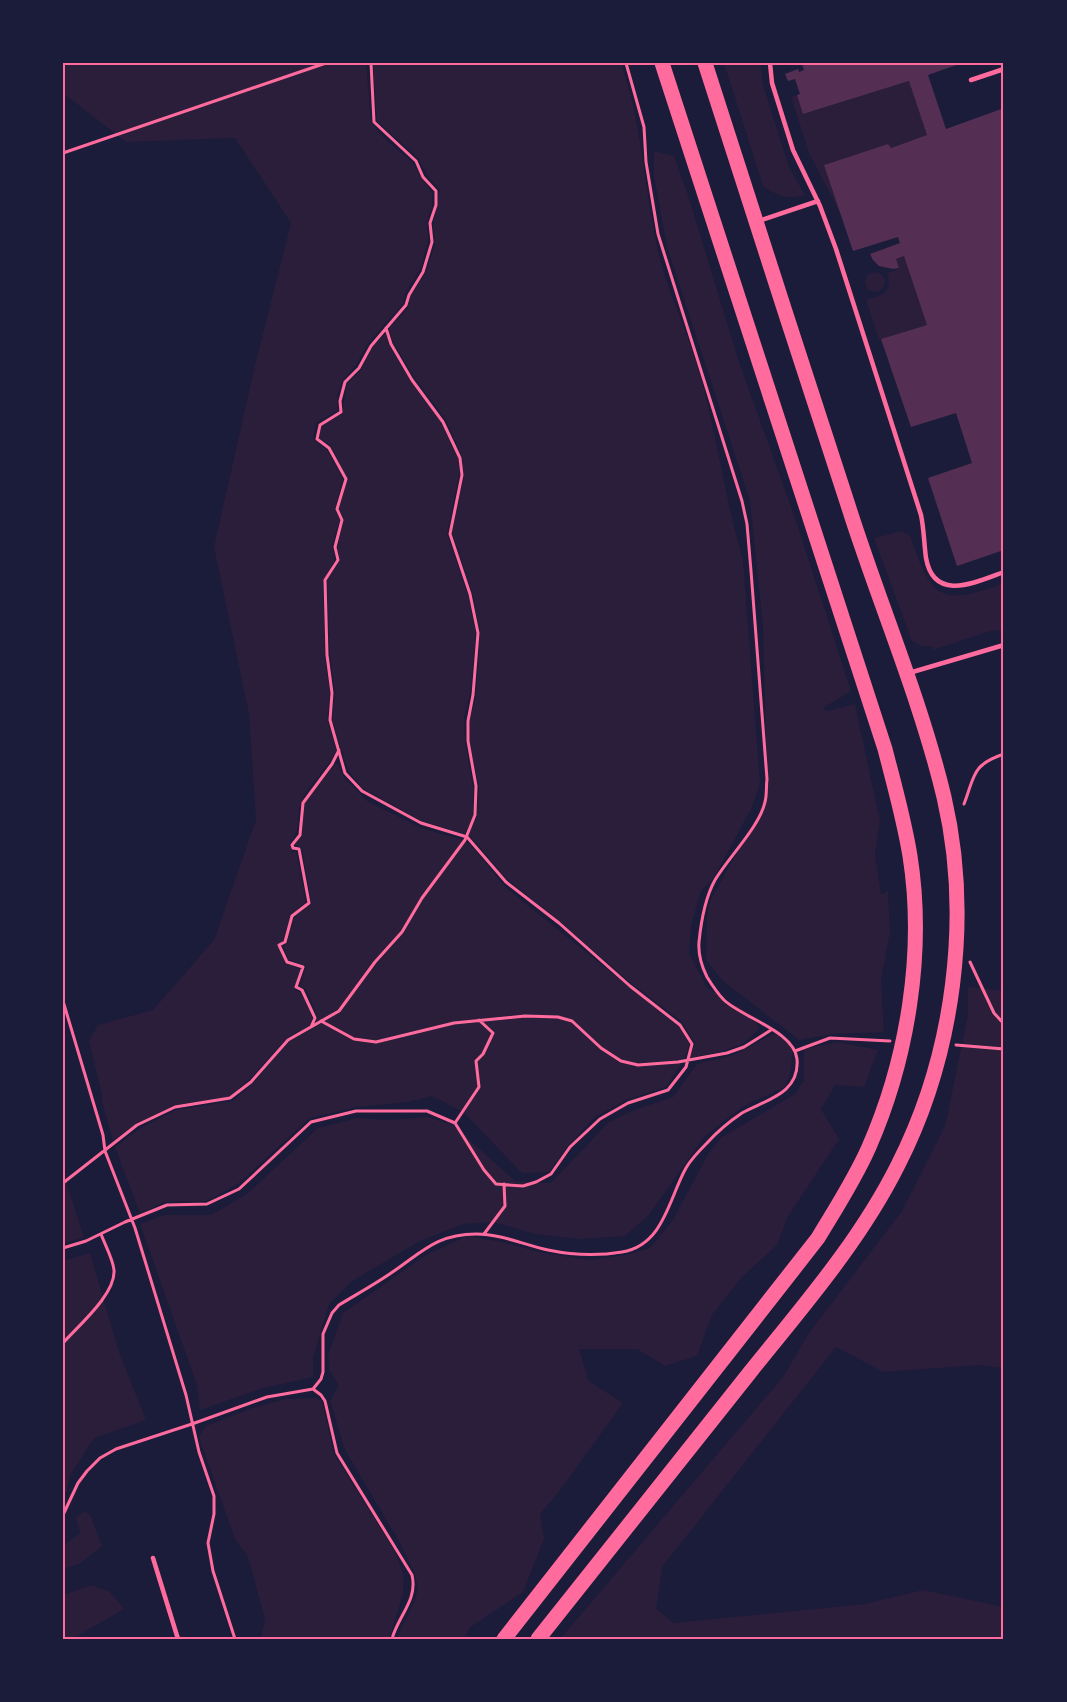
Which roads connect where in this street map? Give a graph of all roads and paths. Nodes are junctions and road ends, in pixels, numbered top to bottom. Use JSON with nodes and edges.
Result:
{"nodes":[{"id":1,"x":326,"y":63,"type":"edge"},
{"id":2,"x":371,"y":63,"type":"edge"},
{"id":3,"x":626,"y":63,"type":"edge"},
{"id":4,"x":662,"y":63,"type":"edge"},
{"id":5,"x":705,"y":63,"type":"edge"},
{"id":6,"x":770,"y":63,"type":"edge"},
{"id":7,"x":1004,"y":69,"type":"edge"},
{"id":8,"x":972,"y":80,"type":"dead end"},
{"id":9,"x":63,"y":153,"type":"edge"},
{"id":10,"x":818,"y":201,"type":"junction"},
{"id":11,"x":756,"y":221,"type":"junction"},
{"id":12,"x":386,"y":328,"type":"junction"},
{"id":13,"x":1004,"y":572,"type":"edge"},
{"id":14,"x":1004,"y":645,"type":"edge"},
{"id":15,"x":907,"y":674,"type":"junction"},
{"id":16,"x":339,"y":750,"type":"junction"},
{"id":17,"x":1004,"y":754,"type":"edge"},
{"id":18,"x":964,"y":804,"type":"dead end"},
{"id":19,"x":467,"y":837,"type":"junction"},
{"id":20,"x":964,"y":957,"type":"dead end"},
{"id":21,"x":63,"y":1001,"type":"edge"},
{"id":22,"x":479,"y":1020,"type":"junction"},
{"id":23,"x":321,"y":1021,"type":"junction"},
{"id":24,"x":1004,"y":1024,"type":"edge"},
{"id":25,"x":310,"y":1027,"type":"junction"},
{"id":26,"x":771,"y":1030,"type":"junction"},
{"id":27,"x":848,"y":1038,"type":"dead end"},
{"id":28,"x":795,"y":1051,"type":"junction"},
{"id":29,"x":688,"y":1060,"type":"junction"},
{"id":30,"x":455,"y":1123,"type":"junction"},
{"id":31,"x":105,"y":1151,"type":"junction"},
{"id":32,"x":63,"y":1183,"type":"edge"},
{"id":33,"x":504,"y":1184,"type":"junction"},
{"id":34,"x":132,"y":1219,"type":"junction"},
{"id":35,"x":101,"y":1234,"type":"junction"},
{"id":36,"x":484,"y":1234,"type":"junction"},
{"id":37,"x":63,"y":1248,"type":"edge"},
{"id":38,"x":63,"y":1343,"type":"edge"},
{"id":39,"x":313,"y":1389,"type":"junction"},
{"id":40,"x":192,"y":1424,"type":"junction"},
{"id":41,"x":63,"y":1515,"type":"edge"},
{"id":42,"x":153,"y":1558,"type":"dead end"},
{"id":43,"x":178,"y":1639,"type":"edge"},
{"id":44,"x":235,"y":1639,"type":"edge"},
{"id":45,"x":392,"y":1639,"type":"edge"},
{"id":46,"x":504,"y":1639,"type":"edge"},
{"id":47,"x":538,"y":1639,"type":"edge"}],
"edges":[{"from":1,"to":9,"type":"path"},
{"from":2,"to":12,"type":"path"},
{"from":3,"to":26,"type":"path"},
{"from":4,"to":46,"type":"main road"},
{"from":5,"to":11,"type":"main road"},
{"from":6,"to":10,"type":"lane"},
{"from":7,"to":8,"type":"lane"},
{"from":10,"to":11,"type":"lane"},
{"from":10,"to":13,"type":"lane"},
{"from":11,"to":15,"type":"main road"},
{"from":12,"to":16,"type":"path"},
{"from":12,"to":19,"type":"path"},
{"from":14,"to":15,"type":"lane"},
{"from":15,"to":47,"type":"main road"},
{"from":16,"to":19,"type":"path"},
{"from":16,"to":25,"type":"path"},
{"from":17,"to":18,"type":"path"},
{"from":19,"to":23,"type":"path"},
{"from":19,"to":29,"type":"path"},
{"from":20,"to":24,"type":"path"},
{"from":21,"to":31,"type":"path"},
{"from":22,"to":23,"type":"path"},
{"from":22,"to":29,"type":"path"},
{"from":22,"to":30,"type":"path"},
{"from":23,"to":25,"type":"path"},
{"from":25,"to":31,"type":"path"},
{"from":26,"to":28,"type":"path"},
{"from":26,"to":29,"type":"path"},
{"from":27,"to":28,"type":"path"},
{"from":28,"to":36,"type":"path"},
{"from":29,"to":33,"type":"path"},
{"from":30,"to":33,"type":"path"},
{"from":30,"to":34,"type":"path"},
{"from":31,"to":32,"type":"path"},
{"from":31,"to":34,"type":"path"},
{"from":33,"to":36,"type":"path"},
{"from":34,"to":35,"type":"path"},
{"from":34,"to":40,"type":"path"},
{"from":35,"to":37,"type":"path"},
{"from":35,"to":38,"type":"path"},
{"from":36,"to":39,"type":"path"},
{"from":39,"to":40,"type":"path"},
{"from":39,"to":45,"type":"path"},
{"from":40,"to":41,"type":"path"},
{"from":40,"to":44,"type":"path"},
{"from":42,"to":43,"type":"lane"}]}
